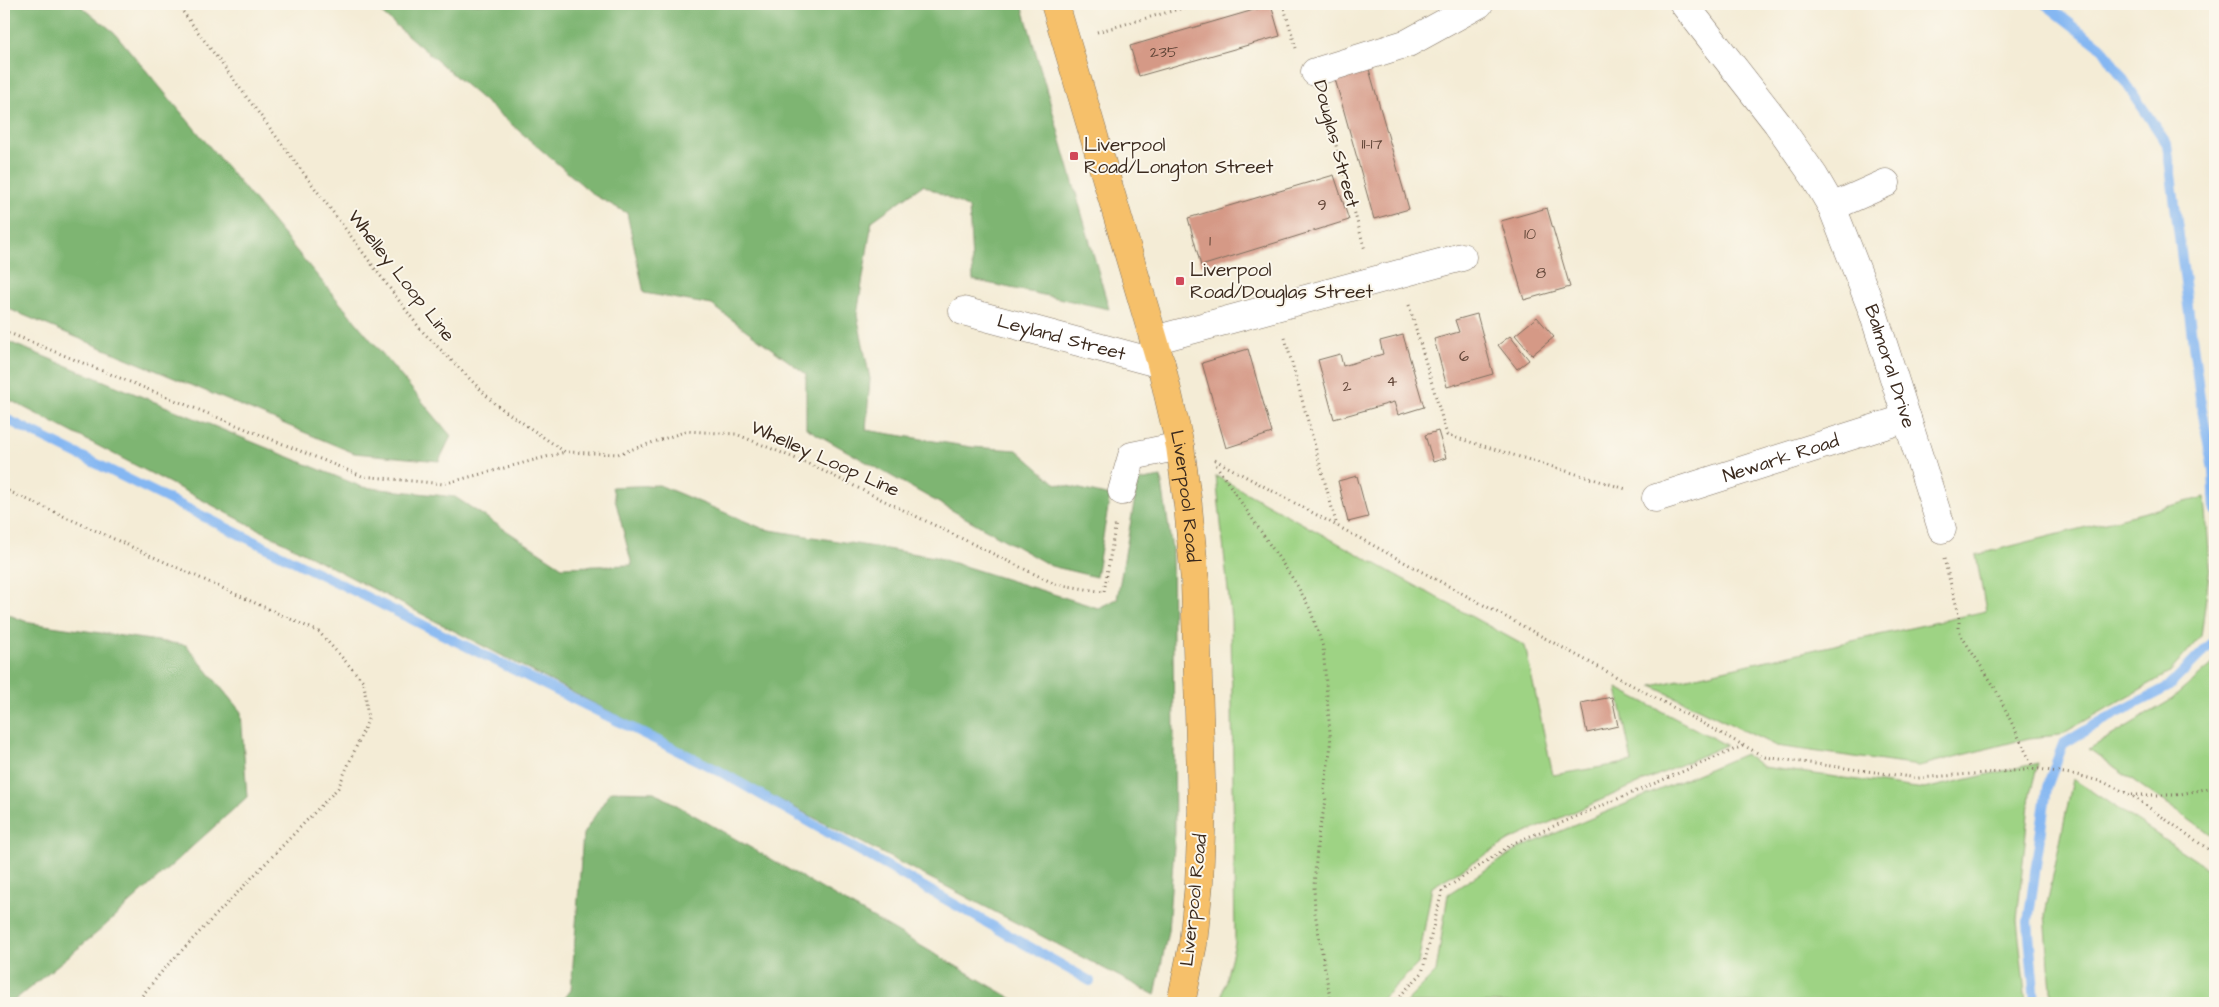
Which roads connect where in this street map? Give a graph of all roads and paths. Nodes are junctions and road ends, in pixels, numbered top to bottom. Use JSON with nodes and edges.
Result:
{"nodes":[{"id":1,"x":177,"y":4,"type":"edge"},
{"id":2,"x":1055,"y":4,"type":"edge"},
{"id":3,"x":1198,"y":4,"type":"edge"},
{"id":4,"x":1479,"y":4,"type":"edge"},
{"id":5,"x":1684,"y":4,"type":"edge"},
{"id":6,"x":1066,"y":41,"type":"junction"},
{"id":7,"x":1315,"y":72,"type":"joint"},
{"id":8,"x":1886,"y":183,"type":"dead end"},
{"id":9,"x":1832,"y":207,"type":"junction"},
{"id":10,"x":1462,"y":257,"type":"dead end"},
{"id":11,"x":1387,"y":277,"type":"junction"},
{"id":12,"x":1276,"y":306,"type":"junction"},
{"id":13,"x":963,"y":311,"type":"dead end"},
{"id":14,"x":4,"y":331,"type":"edge"},
{"id":15,"x":1157,"y":352,"type":"junction"},
{"id":16,"x":1907,"y":418,"type":"junction"},
{"id":17,"x":1180,"y":446,"type":"junction"},
{"id":18,"x":565,"y":452,"type":"junction"},
{"id":19,"x":4,"y":490,"type":"edge"},
{"id":20,"x":1122,"y":492,"type":"joint"},
{"id":21,"x":1656,"y":498,"type":"joint"},
{"id":22,"x":1337,"y":526,"type":"junction"},
{"id":23,"x":1942,"y":529,"type":"joint"},
{"id":24,"x":1746,"y":745,"type":"junction"},
{"id":25,"x":2037,"y":769,"type":"junction"},
{"id":26,"x":2215,"y":787,"type":"edge"},
{"id":27,"x":2131,"y":795,"type":"junction"},
{"id":28,"x":2215,"y":854,"type":"edge"},
{"id":29,"x":136,"y":1003,"type":"edge"},
{"id":30,"x":1181,"y":1003,"type":"edge"},
{"id":31,"x":1331,"y":1003,"type":"edge"},
{"id":32,"x":1393,"y":1003,"type":"edge"}],
"edges":[{"from":1,"to":18,"type":"path","name":"Whelley Loop Line"},
{"from":2,"to":6,"type":"main road","name":"Liverpool Road"},
{"from":3,"to":6,"type":"path"},
{"from":4,"to":7,"type":"street","name":"Douglas Street"},
{"from":5,"to":9,"type":"street","name":"Balmoral Drive"},
{"from":6,"to":15,"type":"main road","name":"Liverpool Road"},
{"from":7,"to":11,"type":"path","name":"Douglas Street"},
{"from":8,"to":9,"type":"street"},
{"from":9,"to":16,"type":"street","name":"Balmoral Drive"},
{"from":10,"to":11,"type":"street"},
{"from":11,"to":12,"type":"street"},
{"from":11,"to":21,"type":"path","name":"Douglas Street"},
{"from":12,"to":15,"type":"street"},
{"from":12,"to":22,"type":"path"},
{"from":13,"to":15,"type":"street","name":"Leyland Street"},
{"from":14,"to":18,"type":"path"},
{"from":15,"to":17,"type":"main road","name":"Liverpool Road"},
{"from":16,"to":21,"type":"street","name":"Newark Road"},
{"from":16,"to":23,"type":"street","name":"Balmoral Drive"},
{"from":17,"to":20,"type":"street"},
{"from":17,"to":30,"type":"main road","name":"Liverpool Road"},
{"from":18,"to":20,"type":"path","name":"Whelley Loop Line"},
{"from":19,"to":29,"type":"path"},
{"from":22,"to":24,"type":"path"},
{"from":22,"to":31,"type":"path"},
{"from":23,"to":25,"type":"path"},
{"from":24,"to":25,"type":"path"},
{"from":24,"to":32,"type":"path"},
{"from":25,"to":27,"type":"path"},
{"from":26,"to":27,"type":"path"},
{"from":27,"to":28,"type":"path"}]}
